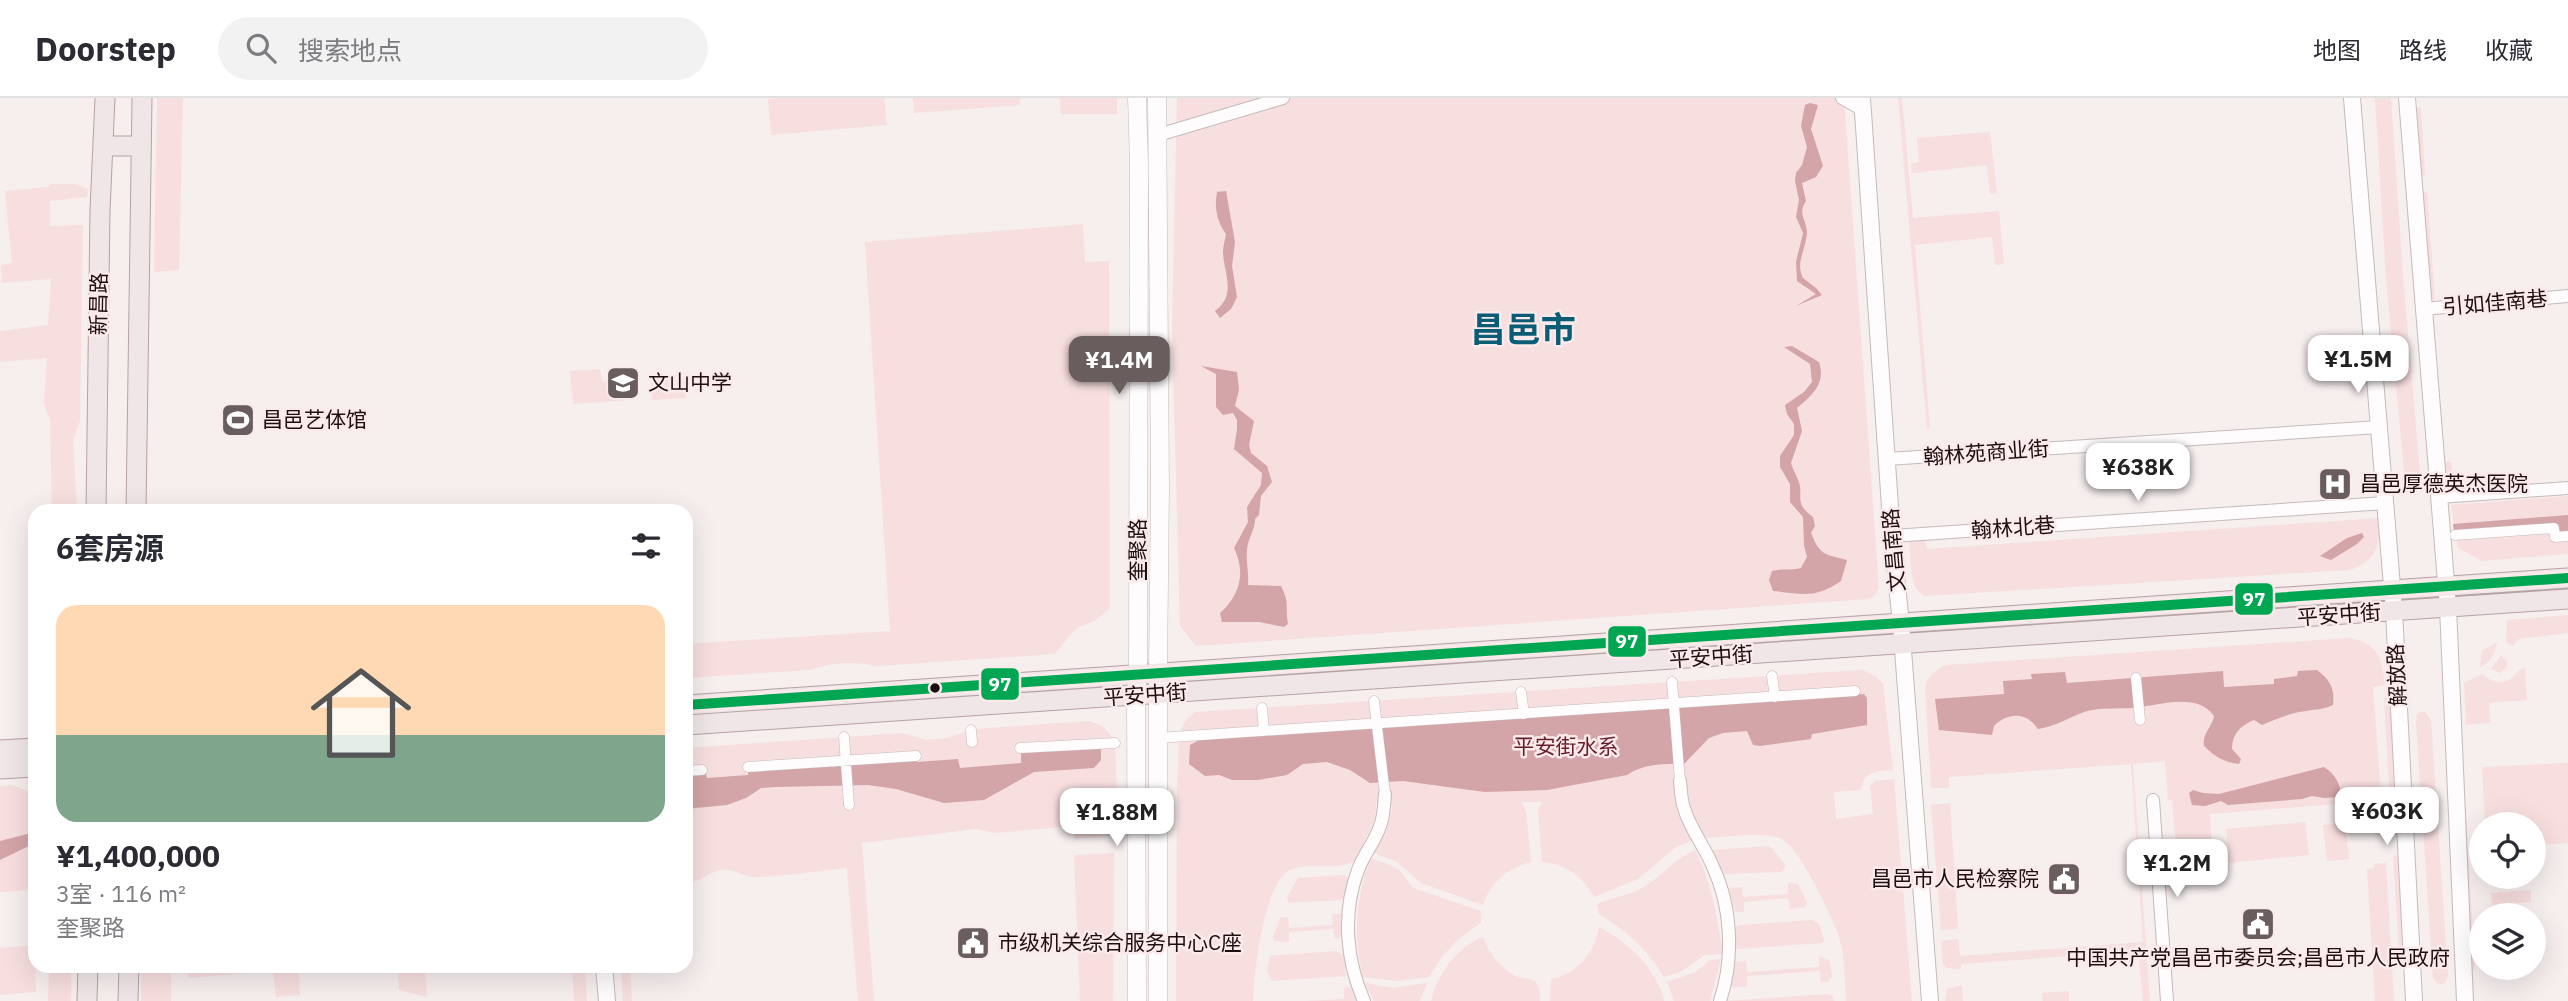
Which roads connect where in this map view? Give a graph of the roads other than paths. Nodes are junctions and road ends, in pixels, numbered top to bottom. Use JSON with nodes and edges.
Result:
{"nodes":[{"id":1,"x":105,"y":98,"type":"edge"},
{"id":2,"x":142,"y":98,"type":"edge"},
{"id":3,"x":1137,"y":98,"type":"edge"},
{"id":4,"x":1157,"y":98,"type":"edge"},
{"id":5,"x":1283,"y":98,"type":"edge"},
{"id":6,"x":1842,"y":98,"type":"edge"},
{"id":7,"x":2352,"y":98,"type":"edge"},
{"id":8,"x":2407,"y":98,"type":"edge"},
{"id":9,"x":1862,"y":104,"type":"edge"},
{"id":10,"x":1158,"y":135,"type":"junction"},
{"id":11,"x":105,"y":146,"type":"junction"},
{"id":12,"x":141,"y":146,"type":"junction"},
{"id":13,"x":2568,"y":296,"type":"edge"},
{"id":14,"x":2423,"y":309,"type":"junction"},
{"id":15,"x":2379,"y":427,"type":"junction"},
{"id":16,"x":1887,"y":459,"type":"junction"},
{"id":17,"x":2568,"y":488,"type":"edge"},
{"id":18,"x":2438,"y":498,"type":"junction"},
{"id":19,"x":2385,"y":503,"type":"junction"},
{"id":20,"x":96,"y":504,"type":"edge"},
{"id":21,"x":136,"y":504,"type":"edge"},
{"id":22,"x":2455,"y":535,"type":"dead end"},
{"id":23,"x":1892,"y":536,"type":"junction"},
{"id":24,"x":2568,"y":536,"type":"edge"},
{"id":25,"x":2568,"y":578,"type":"edge"},
{"id":26,"x":2446,"y":587,"type":"junction"},
{"id":27,"x":2391,"y":590,"type":"junction"},
{"id":28,"x":2568,"y":599,"type":"edge"},
{"id":29,"x":2448,"y":607,"type":"junction"},
{"id":30,"x":2394,"y":611,"type":"junction"},
{"id":31,"x":1901,"y":624,"type":"junction"},
{"id":32,"x":1902,"y":644,"type":"junction"},
{"id":33,"x":1148,"y":674,"type":"junction"},
{"id":34,"x":1773,"y":676,"type":"dead end"},
{"id":35,"x":2136,"y":678,"type":"dead end"},
{"id":36,"x":1672,"y":682,"type":"dead end"},
{"id":37,"x":1855,"y":691,"type":"dead end"},
{"id":38,"x":1521,"y":692,"type":"dead end"},
{"id":39,"x":1158,"y":694,"type":"junction"},
{"id":40,"x":1136,"y":696,"type":"junction"},
{"id":41,"x":1775,"y":697,"type":"junction"},
{"id":42,"x":1374,"y":701,"type":"dead end"},
{"id":43,"x":1675,"y":704,"type":"junction"},
{"id":44,"x":693,"y":705,"type":"edge"},
{"id":45,"x":1262,"y":708,"type":"dead end"},
{"id":46,"x":1524,"y":714,"type":"junction"},
{"id":47,"x":2140,"y":720,"type":"dead end"},
{"id":48,"x":1377,"y":723,"type":"junction"},
{"id":49,"x":693,"y":725,"type":"edge"},
{"id":50,"x":971,"y":730,"type":"dead end"},
{"id":51,"x":1264,"y":731,"type":"junction"},
{"id":52,"x":844,"y":737,"type":"dead end"},
{"id":53,"x":1158,"y":738,"type":"junction"},
{"id":54,"x":972,"y":742,"type":"dead end"},
{"id":55,"x":1115,"y":743,"type":"dead end"},
{"id":56,"x":1020,"y":748,"type":"dead end"},
{"id":57,"x":0,"y":750,"type":"edge"},
{"id":58,"x":916,"y":756,"type":"dead end"},
{"id":59,"x":28,"y":758,"type":"edge"},
{"id":60,"x":846,"y":759,"type":"junction"},
{"id":61,"x":28,"y":761,"type":"edge"},
{"id":62,"x":748,"y":767,"type":"dead end"},
{"id":63,"x":0,"y":769,"type":"edge"},
{"id":64,"x":702,"y":770,"type":"dead end"},
{"id":65,"x":693,"y":771,"type":"edge"},
{"id":66,"x":1679,"y":781,"type":"joint"},
{"id":67,"x":1385,"y":794,"type":"joint"},
{"id":68,"x":2154,"y":800,"type":"dead end"},
{"id":69,"x":849,"y":805,"type":"dead end"},
{"id":70,"x":88,"y":973,"type":"edge"},
{"id":71,"x":129,"y":973,"type":"edge"},
{"id":72,"x":605,"y":973,"type":"edge"},
{"id":73,"x":87,"y":1001,"type":"edge"},
{"id":74,"x":128,"y":1001,"type":"edge"},
{"id":75,"x":607,"y":1001,"type":"edge"},
{"id":76,"x":1137,"y":1001,"type":"edge"},
{"id":77,"x":1158,"y":1001,"type":"edge"},
{"id":78,"x":1364,"y":1001,"type":"edge"},
{"id":79,"x":1720,"y":1001,"type":"edge"},
{"id":80,"x":1930,"y":1001,"type":"edge"},
{"id":81,"x":2167,"y":1001,"type":"edge"},
{"id":82,"x":2414,"y":1001,"type":"edge"},
{"id":83,"x":2465,"y":1001,"type":"edge"}],
"edges":[{"from":1,"to":11,"type":"main road","name":"新昌路"},
{"from":2,"to":12,"type":"main road","name":"新昌路"},
{"from":3,"to":33,"type":"main road","name":"奎聚路"},
{"from":4,"to":10,"type":"main road","name":"奎聚路"},
{"from":5,"to":10,"type":"street"},
{"from":6,"to":9,"type":"street"},
{"from":7,"to":15,"type":"street","name":"解放路"},
{"from":8,"to":14,"type":"street"},
{"from":9,"to":16,"type":"street","name":"文昌南路"},
{"from":10,"to":33,"type":"main road","name":"奎聚路"},
{"from":11,"to":12,"type":"main road"},
{"from":11,"to":20,"type":"main road","name":"新昌路"},
{"from":12,"to":21,"type":"main road","name":"新昌路"},
{"from":13,"to":14,"type":"street","name":"引如佳南巷"},
{"from":14,"to":18,"type":"street"},
{"from":15,"to":16,"type":"street","name":"翰林苑商业街"},
{"from":15,"to":19,"type":"street","name":"解放路"},
{"from":16,"to":23,"type":"street","name":"文昌南路"},
{"from":17,"to":18,"type":"street"},
{"from":18,"to":26,"type":"street"},
{"from":19,"to":23,"type":"street","name":"翰林北巷"},
{"from":19,"to":27,"type":"street","name":"解放路"},
{"from":22,"to":24,"type":"street"},
{"from":23,"to":31,"type":"street","name":"文昌南路"},
{"from":25,"to":26,"type":"main road","name":"平安中街"},
{"from":26,"to":27,"type":"main road","name":"平安中街"},
{"from":26,"to":29,"type":"street"},
{"from":27,"to":30,"type":"street","name":"解放路"},
{"from":27,"to":31,"type":"main road","name":"平安中街"},
{"from":28,"to":29,"type":"main road","name":"平安中街"},
{"from":29,"to":30,"type":"main road","name":"平安中街"},
{"from":29,"to":83,"type":"street"},
{"from":30,"to":32,"type":"main road","name":"平安中街"},
{"from":30,"to":82,"type":"street","name":"解放路"},
{"from":31,"to":32,"type":"street","name":"文昌南路"},
{"from":31,"to":33,"type":"main road","name":"平安中街"},
{"from":32,"to":39,"type":"main road","name":"平安中街"},
{"from":32,"to":80,"type":"street","name":"文昌南路"},
{"from":33,"to":39,"type":"main road","name":"奎聚路"},
{"from":33,"to":40,"type":"main road","name":"奎聚路"},
{"from":33,"to":44,"type":"main road","name":"平安中街"},
{"from":34,"to":41,"type":"street"},
{"from":35,"to":47,"type":"street"},
{"from":36,"to":43,"type":"street"},
{"from":37,"to":41,"type":"street"},
{"from":38,"to":46,"type":"street"},
{"from":39,"to":40,"type":"main road","name":"平安中街"},
{"from":39,"to":53,"type":"main road","name":"奎聚路"},
{"from":40,"to":49,"type":"main road","name":"平安中街"},
{"from":40,"to":76,"type":"main road","name":"奎聚路"},
{"from":41,"to":43,"type":"street"},
{"from":42,"to":48,"type":"street"},
{"from":43,"to":46,"type":"street"},
{"from":43,"to":66,"type":"street"},
{"from":45,"to":51,"type":"street"},
{"from":46,"to":48,"type":"street"},
{"from":48,"to":51,"type":"street"},
{"from":48,"to":67,"type":"street"},
{"from":50,"to":54,"type":"street"},
{"from":51,"to":53,"type":"street"},
{"from":52,"to":60,"type":"street"},
{"from":53,"to":77,"type":"main road","name":"奎聚路"},
{"from":55,"to":56,"type":"street"},
{"from":57,"to":59,"type":"main road"},
{"from":58,"to":60,"type":"street"},
{"from":60,"to":62,"type":"street"},
{"from":60,"to":69,"type":"street"},
{"from":61,"to":63,"type":"main road"},
{"from":64,"to":65,"type":"street"},
{"from":66,"to":79,"type":"street"},
{"from":67,"to":78,"type":"street"},
{"from":68,"to":81,"type":"street"},
{"from":70,"to":73,"type":"main road"},
{"from":71,"to":74,"type":"main road"},
{"from":72,"to":75,"type":"street"}]}
